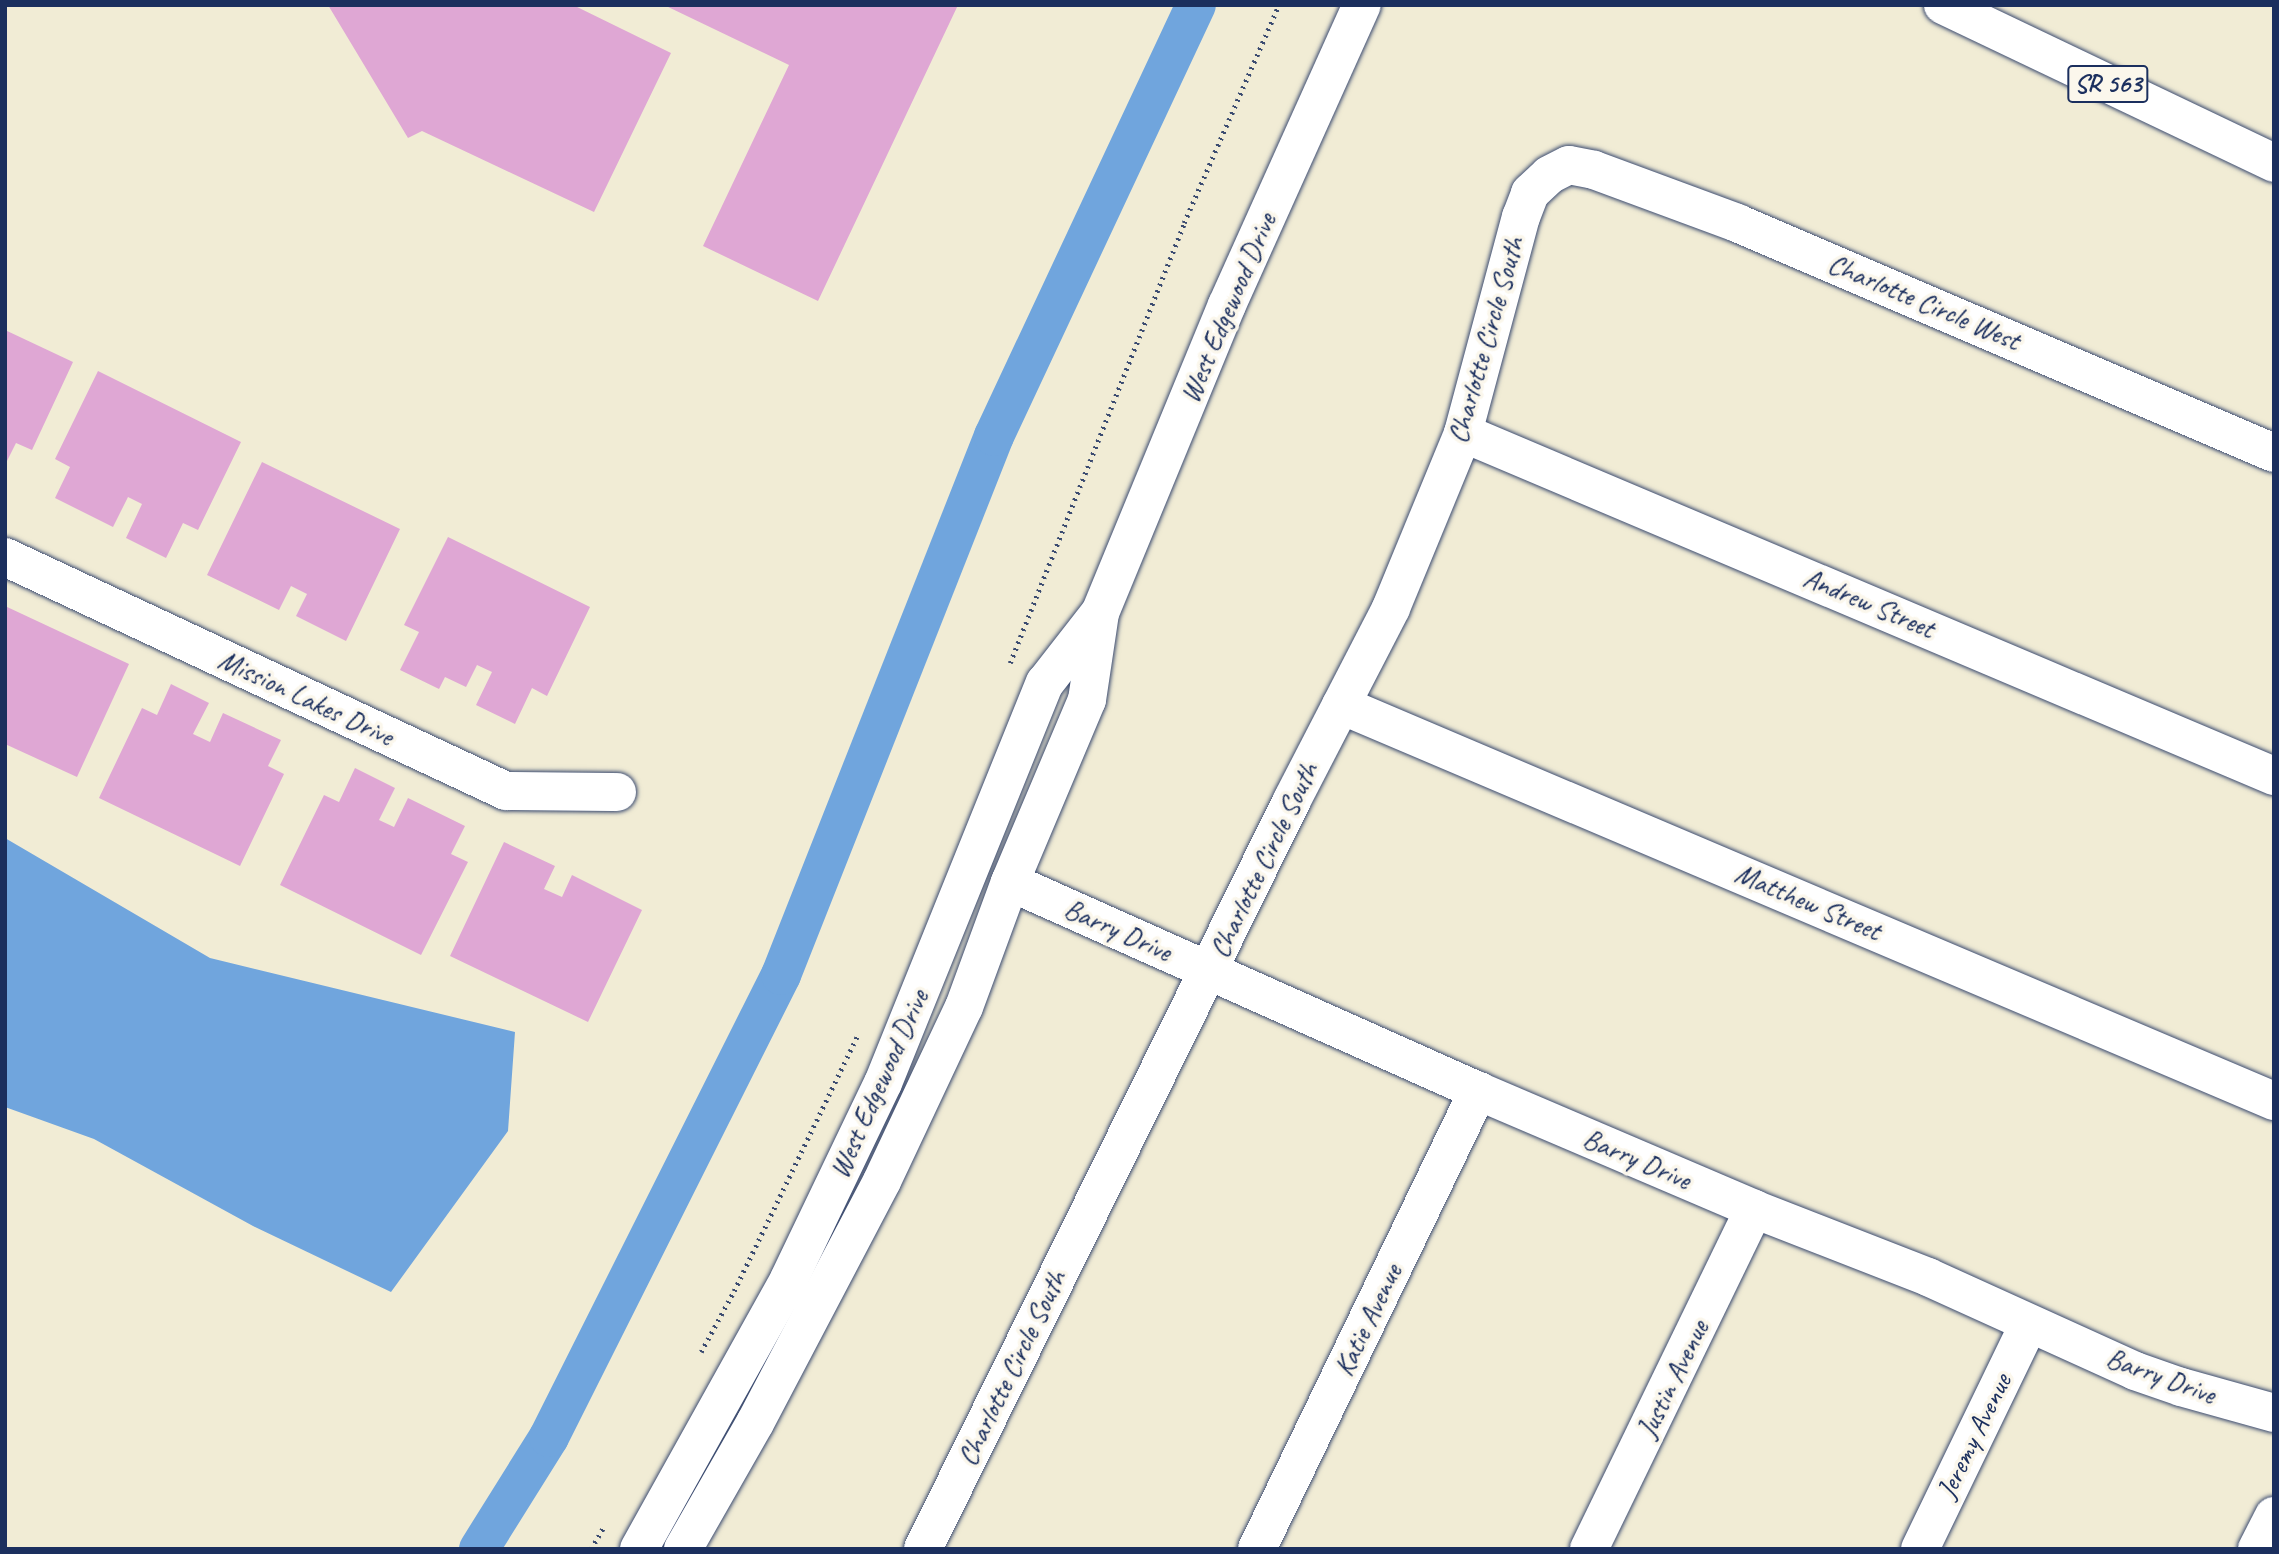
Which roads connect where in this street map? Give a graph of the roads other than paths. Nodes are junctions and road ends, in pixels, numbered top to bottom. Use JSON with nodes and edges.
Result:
{"nodes":[{"id":1,"x":1362,"y":5,"type":"edge"},
{"id":2,"x":1943,"y":5,"type":"edge"},
{"id":3,"x":2274,"y":163,"type":"edge"},
{"id":4,"x":1569,"y":165,"type":"joint"},
{"id":5,"x":1463,"y":433,"type":"junction"},
{"id":6,"x":2274,"y":453,"type":"edge"},
{"id":7,"x":5,"y":557,"type":"edge"},
{"id":8,"x":1100,"y":614,"type":"junction"},
{"id":9,"x":1341,"y":705,"type":"junction"},
{"id":10,"x":2274,"y":776,"type":"edge"},
{"id":11,"x":617,"y":792,"type":"dead end"},
{"id":12,"x":1010,"y":882,"type":"junction"},
{"id":13,"x":1209,"y":970,"type":"junction"},
{"id":14,"x":1478,"y":1091,"type":"junction"},
{"id":15,"x":2274,"y":1101,"type":"edge"},
{"id":16,"x":1754,"y":1209,"type":"junction"},
{"id":17,"x":2029,"y":1324,"type":"junction"},
{"id":18,"x":2274,"y":1413,"type":"edge"},
{"id":19,"x":2274,"y":1516,"type":"edge"},
{"id":20,"x":639,"y":1549,"type":"edge"},
{"id":21,"x":683,"y":1549,"type":"edge"},
{"id":22,"x":923,"y":1549,"type":"edge"},
{"id":23,"x":1257,"y":1549,"type":"edge"},
{"id":24,"x":1588,"y":1549,"type":"edge"},
{"id":25,"x":1920,"y":1549,"type":"edge"},
{"id":26,"x":2257,"y":1549,"type":"edge"}],
"edges":[{"from":1,"to":8,"type":"street","name":"West Edgewood Drive"},
{"from":2,"to":3,"type":"street","number":"SR 563"},
{"from":4,"to":5,"type":"street","name":"Charlotte Circle South"},
{"from":4,"to":6,"type":"street","name":"Charlotte Circle West"},
{"from":5,"to":9,"type":"street","name":"Charlotte Circle South"},
{"from":5,"to":10,"type":"street","name":"Andrew Street"},
{"from":7,"to":11,"type":"street","name":"Mission Lakes Drive"},
{"from":8,"to":12,"type":"street","name":"West Edgewood Drive"},
{"from":8,"to":20,"type":"street","name":"West Edgewood Drive"},
{"from":9,"to":13,"type":"street","name":"Charlotte Circle South"},
{"from":9,"to":15,"type":"street","name":"Matthew Street"},
{"from":12,"to":13,"type":"street","name":"Barry Drive"},
{"from":12,"to":21,"type":"street","name":"West Edgewood Drive"},
{"from":13,"to":14,"type":"street","name":"Barry Drive"},
{"from":13,"to":22,"type":"street","name":"Charlotte Circle South"},
{"from":14,"to":16,"type":"street","name":"Barry Drive"},
{"from":14,"to":23,"type":"street","name":"Katie Avenue"},
{"from":16,"to":17,"type":"street","name":"Barry Drive"},
{"from":16,"to":24,"type":"street","name":"Justin Avenue"},
{"from":17,"to":18,"type":"street","name":"Barry Drive"},
{"from":17,"to":25,"type":"street","name":"Jeremy Avenue"},
{"from":19,"to":26,"type":"street"}]}
